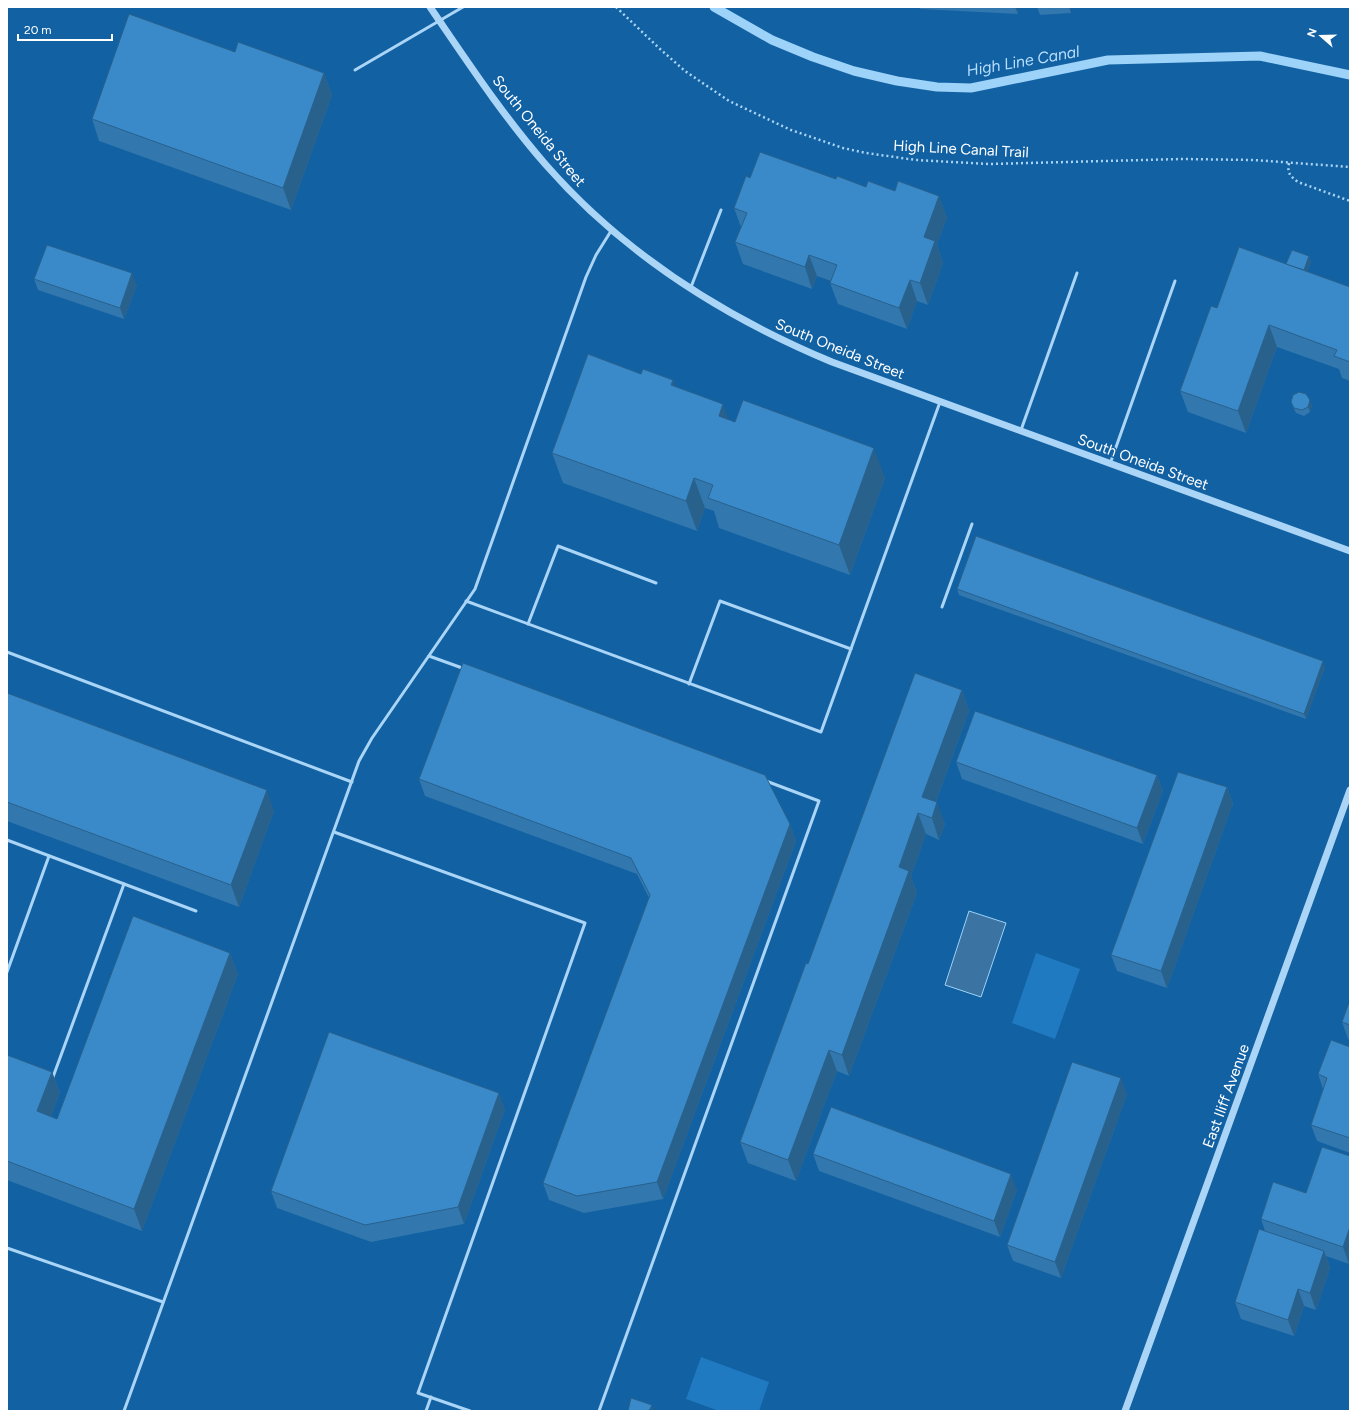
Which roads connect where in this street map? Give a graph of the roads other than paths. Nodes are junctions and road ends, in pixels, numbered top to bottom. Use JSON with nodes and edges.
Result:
{"nodes":[{"id":1,"x":430,"y":7,"type":"edge"},
{"id":2,"x":463,"y":7,"type":"edge"},
{"id":3,"x":439,"y":21,"type":"junction"},
{"id":4,"x":355,"y":70,"type":"dead end"},
{"id":5,"x":721,"y":210,"type":"dead end"},
{"id":6,"x":611,"y":231,"type":"junction"},
{"id":7,"x":1077,"y":273,"type":"dead end"},
{"id":8,"x":1175,"y":281,"type":"dead end"},
{"id":9,"x":690,"y":289,"type":"junction"},
{"id":10,"x":940,"y":402,"type":"junction"},
{"id":11,"x":1021,"y":432,"type":"junction"},
{"id":12,"x":1110,"y":464,"type":"junction"},
{"id":13,"x":972,"y":524,"type":"dead end"},
{"id":14,"x":1350,"y":551,"type":"edge"},
{"id":15,"x":656,"y":582,"type":"dead end"},
{"id":16,"x":466,"y":601,"type":"junction"},
{"id":17,"x":942,"y":607,"type":"dead end"},
{"id":18,"x":528,"y":624,"type":"junction"},
{"id":19,"x":851,"y":649,"type":"junction"},
{"id":20,"x":7,"y":652,"type":"edge"},
{"id":21,"x":429,"y":656,"type":"junction"},
{"id":22,"x":466,"y":670,"type":"edge"},
{"id":23,"x":689,"y":684,"type":"junction"},
{"id":24,"x":760,"y":779,"type":"edge"},
{"id":25,"x":352,"y":782,"type":"junction"},
{"id":26,"x":1350,"y":790,"type":"edge"},
{"id":27,"x":334,"y":832,"type":"junction"},
{"id":28,"x":7,"y":840,"type":"edge"},
{"id":29,"x":49,"y":856,"type":"junction"},
{"id":30,"x":124,"y":884,"type":"junction"},
{"id":31,"x":196,"y":911,"type":"dead end"},
{"id":32,"x":7,"y":972,"type":"edge"},
{"id":33,"x":47,"y":1075,"type":"edge"},
{"id":34,"x":7,"y":1248,"type":"edge"},
{"id":35,"x":164,"y":1302,"type":"junction"},
{"id":36,"x":431,"y":1397,"type":"junction"},
{"id":37,"x":124,"y":1411,"type":"edge"},
{"id":38,"x":426,"y":1411,"type":"edge"},
{"id":39,"x":470,"y":1411,"type":"edge"},
{"id":40,"x":599,"y":1411,"type":"edge"},
{"id":41,"x":1125,"y":1411,"type":"edge"}],
"edges":[{"from":1,"to":3,"type":"street","name":"South Oneida Street"},
{"from":2,"to":3,"type":"lane"},
{"from":3,"to":4,"type":"lane"},
{"from":3,"to":6,"type":"street","name":"South Oneida Street"},
{"from":5,"to":9,"type":"lane"},
{"from":6,"to":9,"type":"street","name":"South Oneida Street"},
{"from":6,"to":16,"type":"lane"},
{"from":7,"to":11,"type":"lane"},
{"from":8,"to":12,"type":"lane"},
{"from":9,"to":10,"type":"street","name":"South Oneida Street"},
{"from":10,"to":11,"type":"street","name":"South Oneida Street"},
{"from":10,"to":19,"type":"lane"},
{"from":11,"to":12,"type":"street","name":"South Oneida Street"},
{"from":12,"to":14,"type":"street","name":"South Oneida Street"},
{"from":13,"to":17,"type":"lane"},
{"from":15,"to":18,"type":"lane"},
{"from":16,"to":18,"type":"lane"},
{"from":16,"to":21,"type":"lane"},
{"from":18,"to":23,"type":"lane"},
{"from":19,"to":23,"type":"lane"},
{"from":19,"to":23,"type":"lane"},
{"from":20,"to":25,"type":"lane"},
{"from":21,"to":22,"type":"lane"},
{"from":21,"to":25,"type":"lane"},
{"from":24,"to":40,"type":"lane"},
{"from":25,"to":27,"type":"lane"},
{"from":26,"to":41,"type":"street","name":"East Iliff Avenue"},
{"from":27,"to":35,"type":"lane"},
{"from":27,"to":36,"type":"lane"},
{"from":28,"to":29,"type":"lane"},
{"from":29,"to":30,"type":"lane"},
{"from":29,"to":32,"type":"lane"},
{"from":30,"to":31,"type":"lane"},
{"from":30,"to":33,"type":"lane"},
{"from":34,"to":35,"type":"lane"},
{"from":35,"to":37,"type":"lane"},
{"from":36,"to":38,"type":"lane"},
{"from":36,"to":39,"type":"lane"}]}
